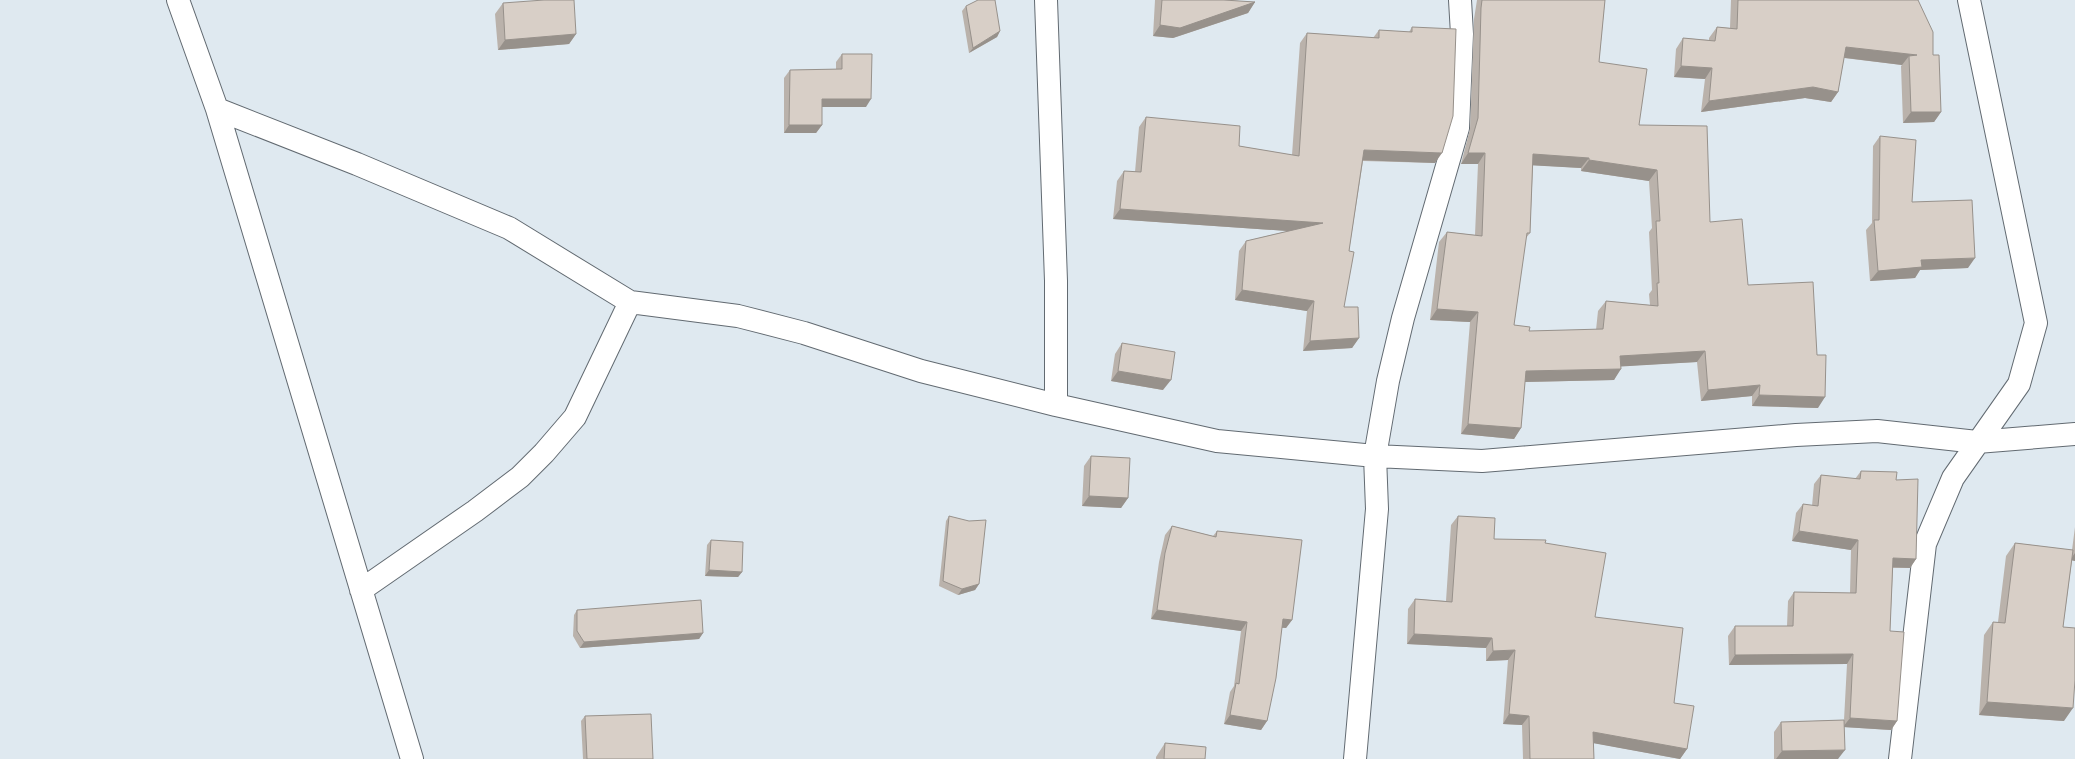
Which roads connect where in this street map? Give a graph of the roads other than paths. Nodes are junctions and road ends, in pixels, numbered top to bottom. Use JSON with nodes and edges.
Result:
{"nodes":[{"id":1,"x":178,"y":0,"type":"edge"},
{"id":2,"x":1046,"y":0,"type":"edge"},
{"id":3,"x":1460,"y":0,"type":"edge"},
{"id":4,"x":1969,"y":0,"type":"edge"},
{"id":5,"x":217,"y":109,"type":"junction"},
{"id":6,"x":630,"y":302,"type":"junction"},
{"id":7,"x":1056,"y":405,"type":"junction"},
{"id":8,"x":2075,"y":434,"type":"edge"},
{"id":9,"x":1977,"y":442,"type":"junction"},
{"id":10,"x":1375,"y":456,"type":"junction"},
{"id":11,"x":361,"y":590,"type":"junction"},
{"id":12,"x":412,"y":759,"type":"edge"},
{"id":13,"x":1355,"y":759,"type":"edge"},
{"id":14,"x":1900,"y":759,"type":"edge"}],
"edges":[{"from":1,"to":5,"type":"street"},
{"from":2,"to":7,"type":"street"},
{"from":3,"to":10,"type":"street"},
{"from":4,"to":9,"type":"street"},
{"from":5,"to":6,"type":"street"},
{"from":5,"to":11,"type":"street"},
{"from":6,"to":7,"type":"street"},
{"from":6,"to":11,"type":"street"},
{"from":7,"to":10,"type":"street"},
{"from":8,"to":9,"type":"street"},
{"from":9,"to":10,"type":"street"},
{"from":9,"to":14,"type":"street"},
{"from":10,"to":13,"type":"street"},
{"from":11,"to":12,"type":"street"}]}
